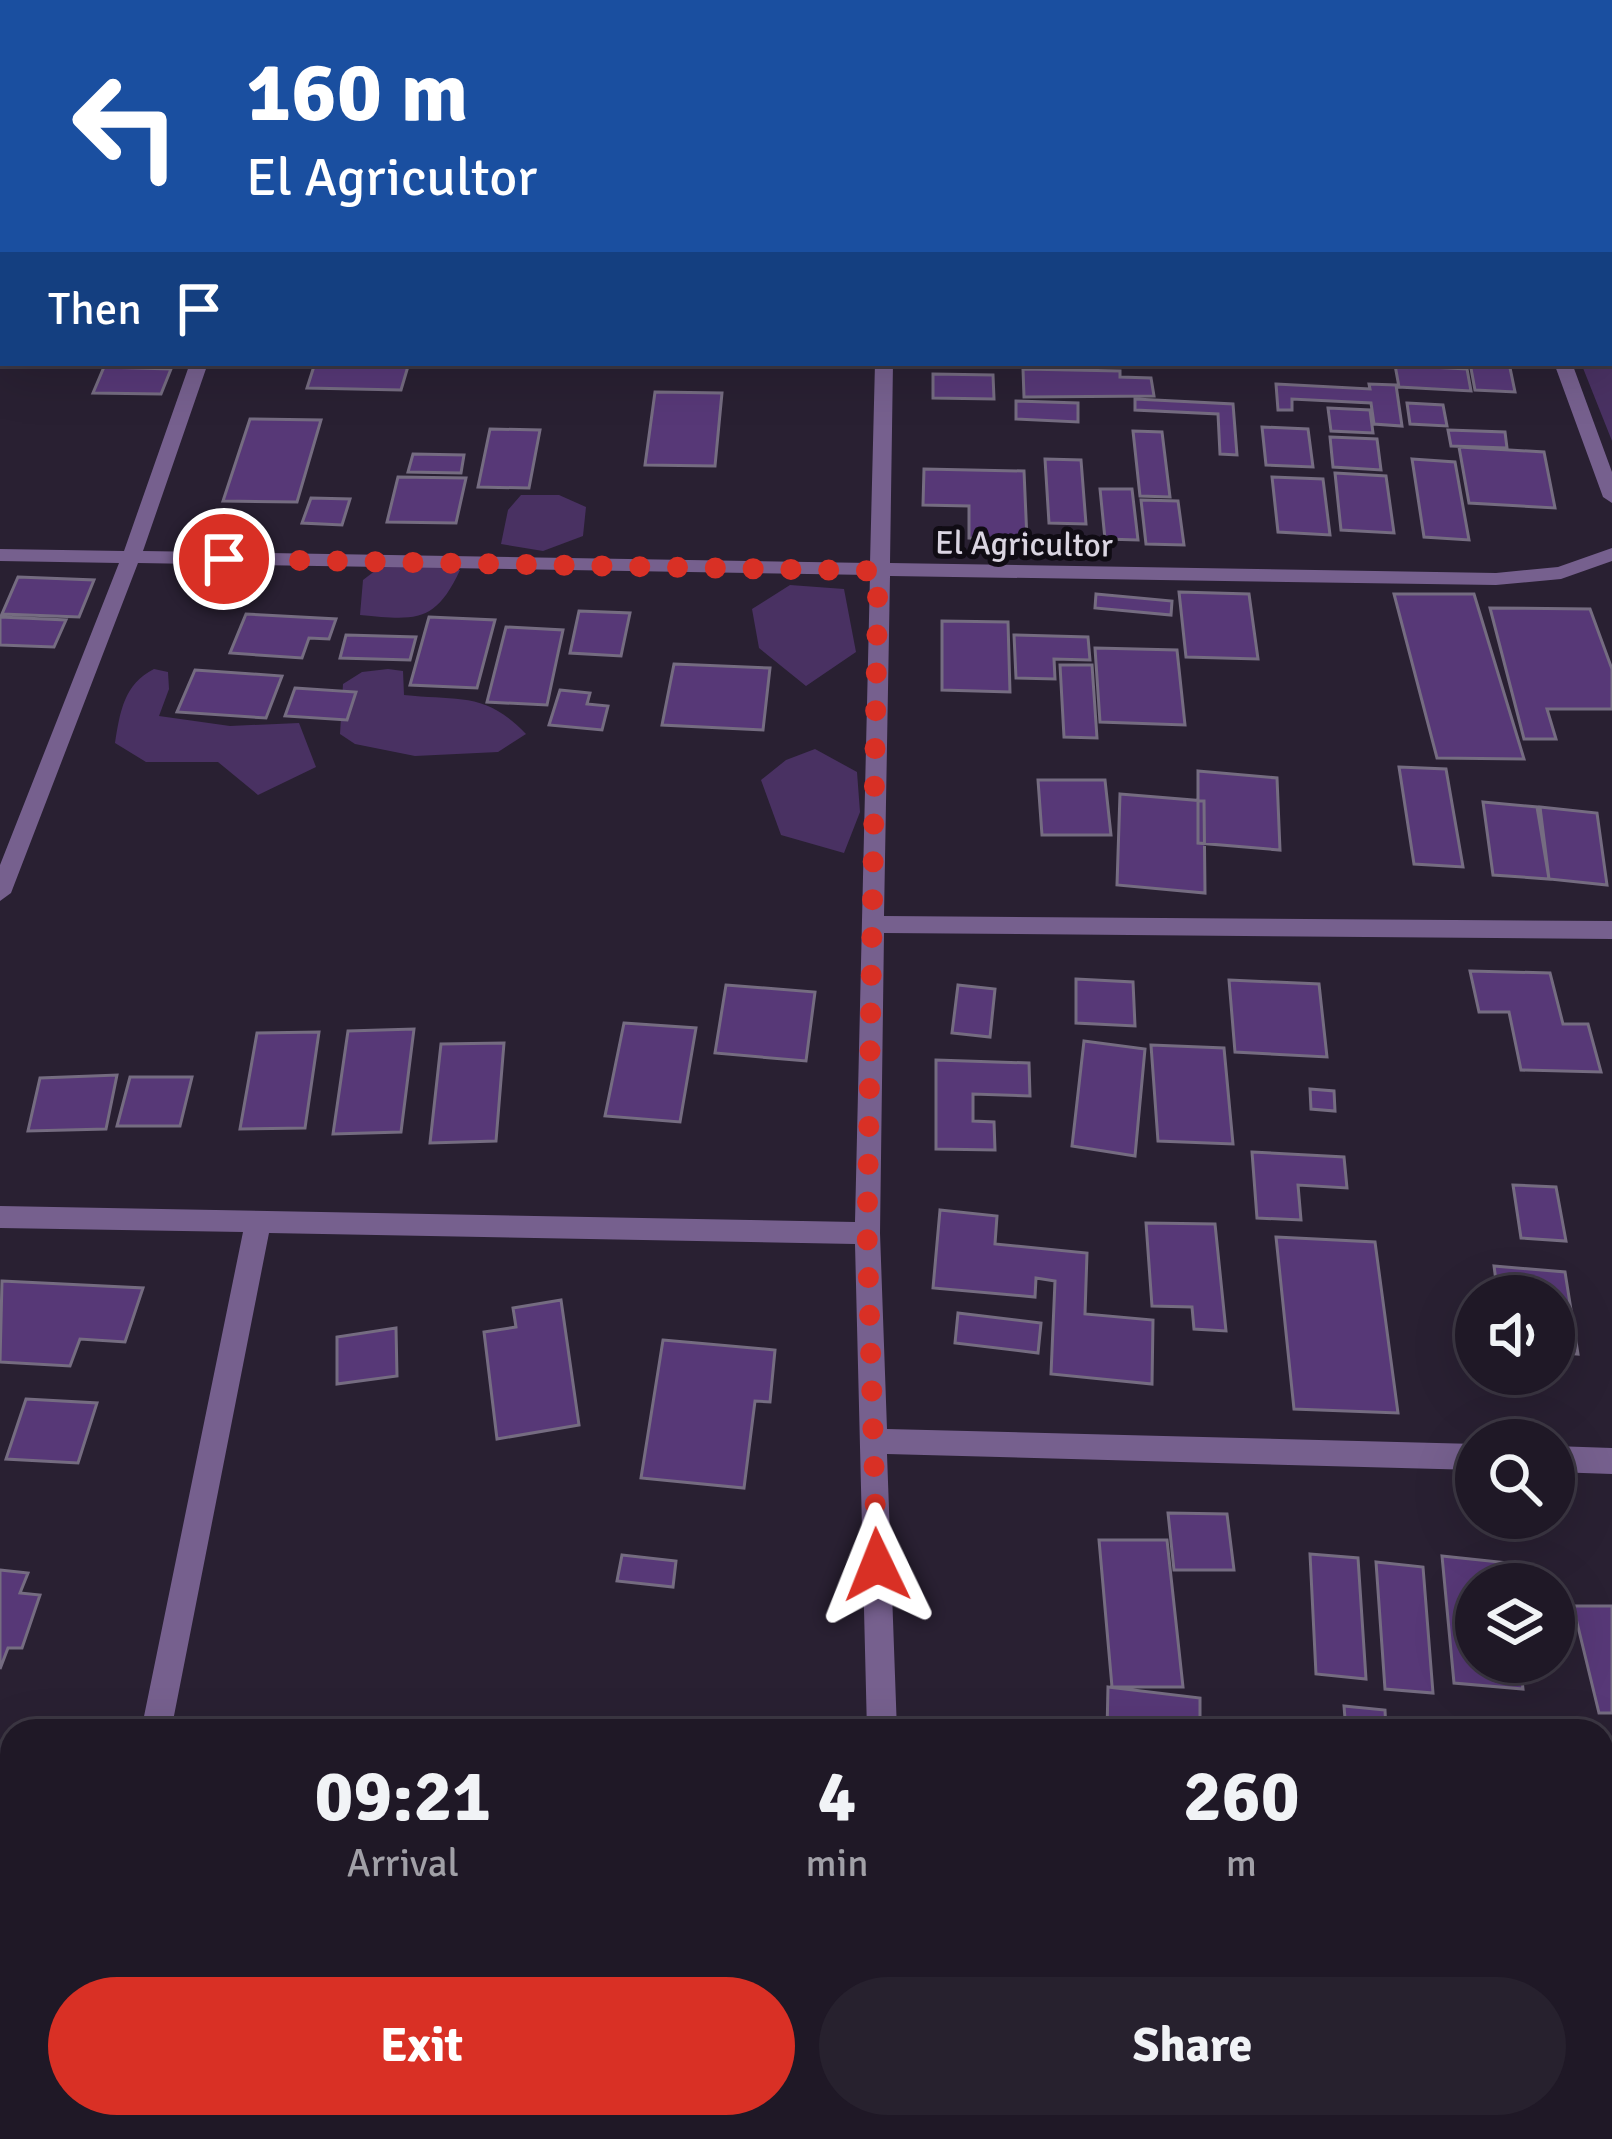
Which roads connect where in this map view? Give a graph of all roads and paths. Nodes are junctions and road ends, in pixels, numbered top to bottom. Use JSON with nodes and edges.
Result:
{"nodes":[{"id":1,"x":199,"y":366,"type":"edge"},
{"id":2,"x":884,"y":366,"type":"edge"},
{"id":3,"x":1564,"y":366,"type":"edge"},
{"id":4,"x":1612,"y":497,"type":"edge"},
{"id":5,"x":1612,"y":554,"type":"edge"},
{"id":6,"x":0,"y":555,"type":"edge"},
{"id":7,"x":130,"y":557,"type":"junction"},
{"id":8,"x":878,"y":571,"type":"junction"},
{"id":9,"x":0,"y":893,"type":"edge"},
{"id":10,"x":872,"y":924,"type":"junction"},
{"id":11,"x":1612,"y":931,"type":"edge"},
{"id":12,"x":0,"y":1217,"type":"edge"},
{"id":13,"x":258,"y":1222,"type":"junction"},
{"id":14,"x":867,"y":1232,"type":"junction"},
{"id":15,"x":873,"y":1441,"type":"junction"},
{"id":16,"x":1455,"y":1456,"type":"edge"},
{"id":17,"x":1575,"y":1460,"type":"edge"},
{"id":18,"x":1612,"y":1461,"type":"edge"},
{"id":19,"x":158,"y":1719,"type":"edge"},
{"id":20,"x":882,"y":1719,"type":"edge"}],
"edges":[{"from":1,"to":7,"type":"street"},
{"from":2,"to":8,"type":"street"},
{"from":3,"to":4,"type":"street"},
{"from":5,"to":8,"type":"street","name":"El Agricultor"},
{"from":6,"to":7,"type":"street","name":"El Agricultor"},
{"from":7,"to":8,"type":"street","name":"El Agricultor"},
{"from":7,"to":9,"type":"street"},
{"from":8,"to":10,"type":"street"},
{"from":10,"to":11,"type":"street"},
{"from":10,"to":14,"type":"street"},
{"from":12,"to":13,"type":"street"},
{"from":13,"to":14,"type":"street"},
{"from":13,"to":19,"type":"street"},
{"from":14,"to":15,"type":"street"},
{"from":15,"to":16,"type":"street"},
{"from":15,"to":20,"type":"street"},
{"from":17,"to":18,"type":"street"}]}
